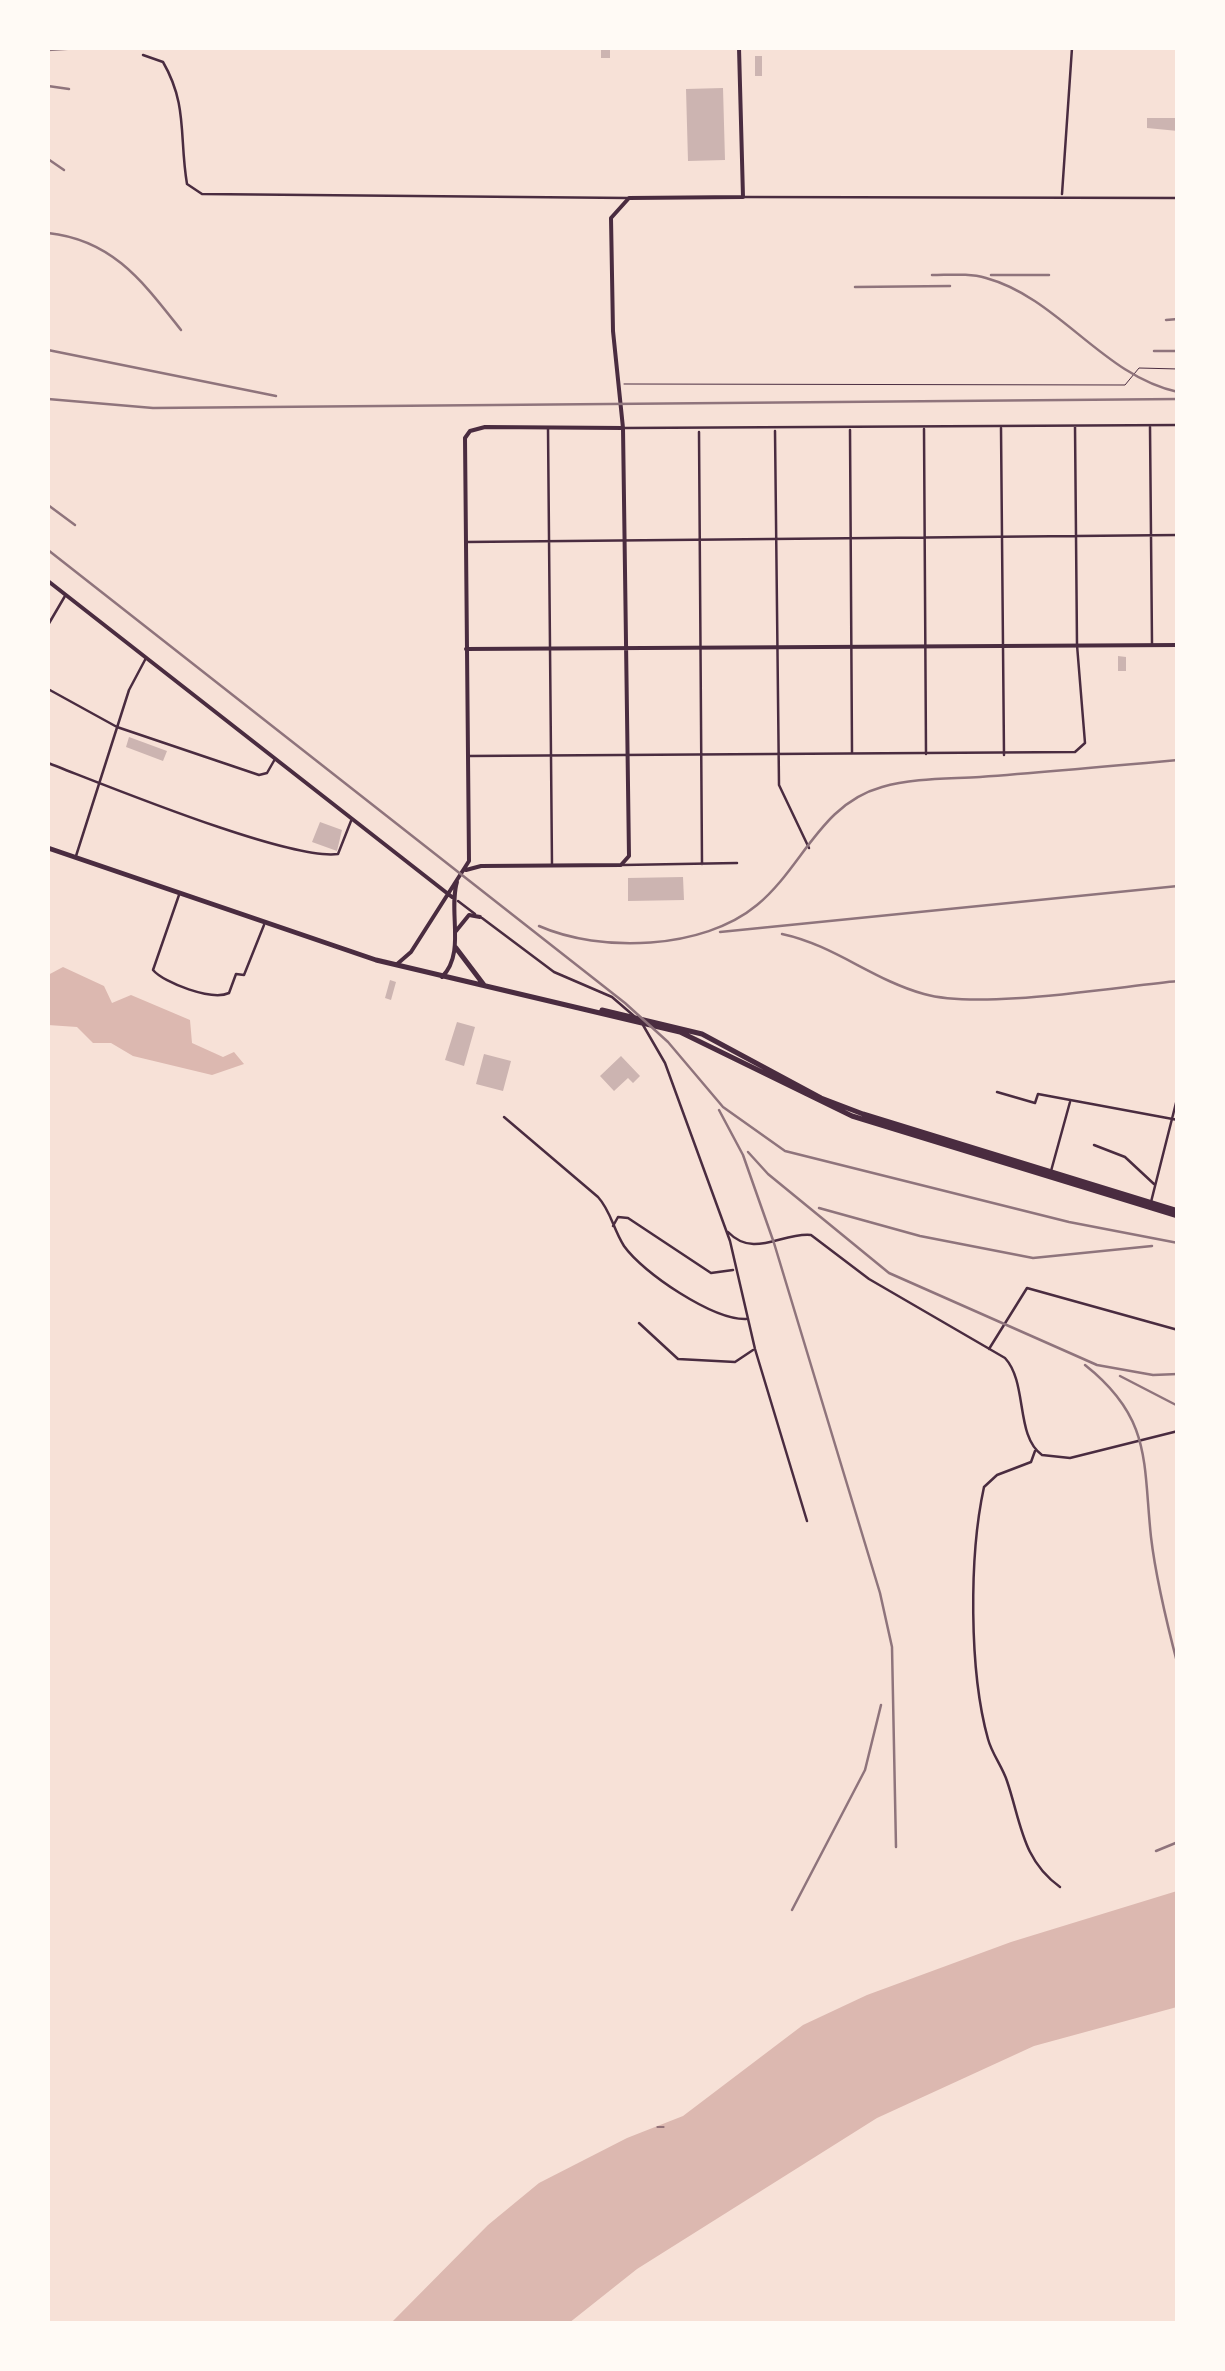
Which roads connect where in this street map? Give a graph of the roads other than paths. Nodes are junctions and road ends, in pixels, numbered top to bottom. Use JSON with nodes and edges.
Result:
{"nodes":[{"id":1,"x":739,"y":48,"type":"edge"},
{"id":2,"x":834,"y":48,"type":"edge"},
{"id":3,"x":929,"y":48,"type":"edge"},
{"id":4,"x":1072,"y":48,"type":"edge"},
{"id":5,"x":143,"y":54,"type":"dead end"},
{"id":6,"x":1062,"y":196,"type":"junction"},
{"id":7,"x":743,"y":197,"type":"junction"},
{"id":8,"x":629,"y":198,"type":"junction"},
{"id":9,"x":1178,"y":198,"type":"edge"},
{"id":10,"x":1150,"y":425,"type":"junction"},
{"id":11,"x":1178,"y":425,"type":"edge"},
{"id":12,"x":1074,"y":426,"type":"junction"},
{"id":13,"x":548,"y":427,"type":"junction"},
{"id":14,"x":1001,"y":427,"type":"junction"},
{"id":15,"x":624,"y":428,"type":"junction"},
{"id":16,"x":850,"y":428,"type":"junction"},
{"id":17,"x":924,"y":428,"type":"junction"},
{"id":18,"x":775,"y":429,"type":"junction"},
{"id":19,"x":698,"y":430,"type":"junction"},
{"id":20,"x":1178,"y":535,"type":"edge"},
{"id":21,"x":1076,"y":536,"type":"junction"},
{"id":22,"x":1151,"y":536,"type":"junction"},
{"id":23,"x":1000,"y":537,"type":"junction"},
{"id":24,"x":850,"y":538,"type":"junction"},
{"id":25,"x":924,"y":538,"type":"junction"},
{"id":26,"x":777,"y":539,"type":"junction"},
{"id":27,"x":701,"y":540,"type":"junction"},
{"id":28,"x":625,"y":541,"type":"junction"},
{"id":29,"x":465,"y":542,"type":"junction"},
{"id":30,"x":547,"y":542,"type":"junction"},
{"id":31,"x":48,"y":581,"type":"edge"},
{"id":32,"x":66,"y":595,"type":"junction"},
{"id":33,"x":48,"y":625,"type":"edge"},
{"id":34,"x":1178,"y":644,"type":"edge"},
{"id":35,"x":1002,"y":645,"type":"junction"},
{"id":36,"x":1076,"y":645,"type":"junction"},
{"id":37,"x":1152,"y":645,"type":"junction"},
{"id":38,"x":702,"y":646,"type":"junction"},
{"id":39,"x":778,"y":646,"type":"junction"},
{"id":40,"x":853,"y":646,"type":"junction"},
{"id":41,"x":926,"y":646,"type":"junction"},
{"id":42,"x":550,"y":648,"type":"junction"},
{"id":43,"x":627,"y":648,"type":"junction"},
{"id":44,"x":466,"y":649,"type":"junction"},
{"id":45,"x":146,"y":658,"type":"junction"},
{"id":46,"x":48,"y":689,"type":"edge"},
{"id":47,"x":117,"y":727,"type":"junction"},
{"id":48,"x":778,"y":753,"type":"junction"},
{"id":49,"x":702,"y":754,"type":"junction"},
{"id":50,"x":852,"y":754,"type":"junction"},
{"id":51,"x":926,"y":754,"type":"junction"},
{"id":52,"x":628,"y":755,"type":"junction"},
{"id":53,"x":1004,"y":755,"type":"junction"},
{"id":54,"x":466,"y":756,"type":"junction"},
{"id":55,"x":552,"y":756,"type":"junction"},
{"id":56,"x":276,"y":759,"type":"junction"},
{"id":57,"x":48,"y":763,"type":"edge"},
{"id":58,"x":99,"y":783,"type":"junction"},
{"id":59,"x":351,"y":820,"type":"junction"},
{"id":60,"x":48,"y":848,"type":"edge"},
{"id":61,"x":809,"y":848,"type":"dead end"},
{"id":62,"x":75,"y":857,"type":"junction"},
{"id":63,"x":737,"y":863,"type":"dead end"},
{"id":64,"x":702,"y":864,"type":"junction"},
{"id":65,"x":552,"y":865,"type":"junction"},
{"id":66,"x":621,"y":865,"type":"junction"},
{"id":67,"x":466,"y":870,"type":"junction"},
{"id":68,"x":457,"y":882,"type":"junction"},
{"id":69,"x":445,"y":892,"type":"junction"},
{"id":70,"x":180,"y":893,"type":"junction"},
{"id":71,"x":452,"y":898,"type":"junction"},
{"id":72,"x":480,"y":917,"type":"junction"},
{"id":73,"x":264,"y":922,"type":"junction"},
{"id":74,"x":454,"y":935,"type":"junction"},
{"id":75,"x":456,"y":948,"type":"junction"},
{"id":76,"x":396,"y":965,"type":"junction"},
{"id":77,"x":442,"y":977,"type":"junction"},
{"id":78,"x":488,"y":988,"type":"junction"},
{"id":79,"x":997,"y":1092,"type":"dead end"},
{"id":80,"x":1178,"y":1095,"type":"edge"},
{"id":81,"x":1071,"y":1100,"type":"junction"},
{"id":82,"x":504,"y":1118,"type":"dead end"},
{"id":83,"x":1172,"y":1118,"type":"junction"},
{"id":84,"x":1178,"y":1120,"type":"edge"},
{"id":85,"x":1094,"y":1145,"type":"dead end"},
{"id":86,"x":1050,"y":1174,"type":"junction"},
{"id":87,"x":1155,"y":1185,"type":"junction"},
{"id":88,"x":1151,"y":1203,"type":"junction"},
{"id":89,"x":1178,"y":1214,"type":"edge"},
{"id":90,"x":722,"y":1222,"type":"junction"},
{"id":91,"x":613,"y":1226,"type":"junction"},
{"id":92,"x":734,"y":1270,"type":"junction"},
{"id":93,"x":747,"y":1319,"type":"junction"},
{"id":94,"x":639,"y":1323,"type":"dead end"},
{"id":95,"x":1178,"y":1330,"type":"edge"},
{"id":96,"x":989,"y":1348,"type":"junction"},
{"id":97,"x":755,"y":1350,"type":"junction"},
{"id":98,"x":1178,"y":1431,"type":"edge"},
{"id":99,"x":1035,"y":1450,"type":"junction"},
{"id":100,"x":806,"y":1521,"type":"dead end"},
{"id":101,"x":1060,"y":1887,"type":"dead end"}],
"edges":[{"from":1,"to":2,"type":"street"},
{"from":1,"to":7,"type":"street"},
{"from":2,"to":3,"type":"street"},
{"from":4,"to":6,"type":"street"},
{"from":5,"to":8,"type":"street"},
{"from":6,"to":7,"type":"street"},
{"from":6,"to":9,"type":"street"},
{"from":7,"to":8,"type":"street"},
{"from":8,"to":15,"type":"street"},
{"from":10,"to":11,"type":"street"},
{"from":10,"to":12,"type":"street"},
{"from":10,"to":22,"type":"street"},
{"from":12,"to":14,"type":"street"},
{"from":12,"to":21,"type":"street"},
{"from":13,"to":15,"type":"street"},
{"from":13,"to":29,"type":"street"},
{"from":13,"to":30,"type":"street"},
{"from":14,"to":17,"type":"street"},
{"from":14,"to":23,"type":"street"},
{"from":15,"to":19,"type":"street"},
{"from":15,"to":28,"type":"street"},
{"from":16,"to":17,"type":"street"},
{"from":16,"to":18,"type":"street"},
{"from":16,"to":24,"type":"street"},
{"from":17,"to":25,"type":"street"},
{"from":18,"to":19,"type":"street"},
{"from":18,"to":26,"type":"street"},
{"from":19,"to":27,"type":"street"},
{"from":20,"to":22,"type":"street"},
{"from":21,"to":22,"type":"street"},
{"from":21,"to":23,"type":"street"},
{"from":21,"to":36,"type":"street"},
{"from":22,"to":37,"type":"street"},
{"from":23,"to":25,"type":"street"},
{"from":23,"to":35,"type":"street"},
{"from":24,"to":25,"type":"street"},
{"from":24,"to":26,"type":"street"},
{"from":24,"to":40,"type":"street"},
{"from":25,"to":41,"type":"street"},
{"from":26,"to":27,"type":"street"},
{"from":26,"to":39,"type":"street"},
{"from":27,"to":28,"type":"street"},
{"from":27,"to":38,"type":"street"},
{"from":28,"to":30,"type":"street"},
{"from":28,"to":43,"type":"street"},
{"from":29,"to":30,"type":"street"},
{"from":29,"to":44,"type":"street"},
{"from":30,"to":42,"type":"street"},
{"from":31,"to":32,"type":"street"},
{"from":32,"to":33,"type":"street"},
{"from":32,"to":45,"type":"street"},
{"from":34,"to":37,"type":"street"},
{"from":35,"to":36,"type":"street"},
{"from":35,"to":41,"type":"street"},
{"from":35,"to":53,"type":"street"},
{"from":36,"to":37,"type":"street"},
{"from":36,"to":53,"type":"street"},
{"from":38,"to":39,"type":"street"},
{"from":38,"to":43,"type":"street"},
{"from":38,"to":49,"type":"street"},
{"from":39,"to":40,"type":"street"},
{"from":39,"to":48,"type":"street"},
{"from":40,"to":41,"type":"street"},
{"from":40,"to":50,"type":"street"},
{"from":41,"to":51,"type":"street"},
{"from":42,"to":43,"type":"street"},
{"from":42,"to":44,"type":"street"},
{"from":42,"to":55,"type":"street"},
{"from":43,"to":52,"type":"street"},
{"from":44,"to":54,"type":"street"},
{"from":45,"to":47,"type":"street"},
{"from":45,"to":56,"type":"street"},
{"from":46,"to":47,"type":"street"},
{"from":47,"to":56,"type":"street"},
{"from":47,"to":58,"type":"street"},
{"from":48,"to":49,"type":"street"},
{"from":48,"to":50,"type":"street"},
{"from":48,"to":61,"type":"street"},
{"from":49,"to":52,"type":"street"},
{"from":49,"to":64,"type":"street"},
{"from":50,"to":51,"type":"street"},
{"from":51,"to":53,"type":"street"},
{"from":52,"to":55,"type":"street"},
{"from":52,"to":66,"type":"street"},
{"from":54,"to":55,"type":"street"},
{"from":54,"to":67,"type":"street"},
{"from":55,"to":65,"type":"street"},
{"from":56,"to":59,"type":"street"},
{"from":57,"to":58,"type":"street"},
{"from":58,"to":59,"type":"street"},
{"from":58,"to":62,"type":"street"},
{"from":59,"to":69,"type":"street"},
{"from":60,"to":62,"type":"main road"},
{"from":62,"to":70,"type":"main road"},
{"from":63,"to":64,"type":"street"},
{"from":64,"to":66,"type":"street"},
{"from":65,"to":66,"type":"street"},
{"from":65,"to":67,"type":"street"},
{"from":67,"to":68,"type":"street"},
{"from":68,"to":69,"type":"street"},
{"from":68,"to":71,"type":"street"},
{"from":69,"to":71,"type":"street"},
{"from":69,"to":76,"type":"street"},
{"from":70,"to":73,"type":"main road"},
{"from":70,"to":73,"type":"street"},
{"from":71,"to":72,"type":"street"},
{"from":71,"to":74,"type":"street"},
{"from":72,"to":74,"type":"street"},
{"from":72,"to":90,"type":"street"},
{"from":73,"to":76,"type":"main road"},
{"from":74,"to":75,"type":"street"},
{"from":75,"to":77,"type":"street"},
{"from":75,"to":78,"type":"main road"},
{"from":76,"to":77,"type":"main road"},
{"from":77,"to":78,"type":"main road"},
{"from":78,"to":86,"type":"main road"},
{"from":78,"to":86,"type":"main road"},
{"from":79,"to":81,"type":"street"},
{"from":80,"to":83,"type":"street"},
{"from":81,"to":83,"type":"street"},
{"from":81,"to":86,"type":"street"},
{"from":82,"to":91,"type":"street"},
{"from":83,"to":84,"type":"street"},
{"from":83,"to":87,"type":"street"},
{"from":85,"to":87,"type":"street"},
{"from":86,"to":88,"type":"main road"},
{"from":86,"to":89,"type":"main road"},
{"from":87,"to":88,"type":"street"},
{"from":88,"to":89,"type":"main road"},
{"from":90,"to":92,"type":"street"},
{"from":90,"to":96,"type":"street"},
{"from":91,"to":92,"type":"street"},
{"from":91,"to":93,"type":"street"},
{"from":92,"to":93,"type":"street"},
{"from":93,"to":97,"type":"street"},
{"from":94,"to":97,"type":"street"},
{"from":95,"to":96,"type":"street"},
{"from":96,"to":99,"type":"street"},
{"from":97,"to":100,"type":"street"},
{"from":98,"to":99,"type":"street"},
{"from":99,"to":101,"type":"street"}]}
